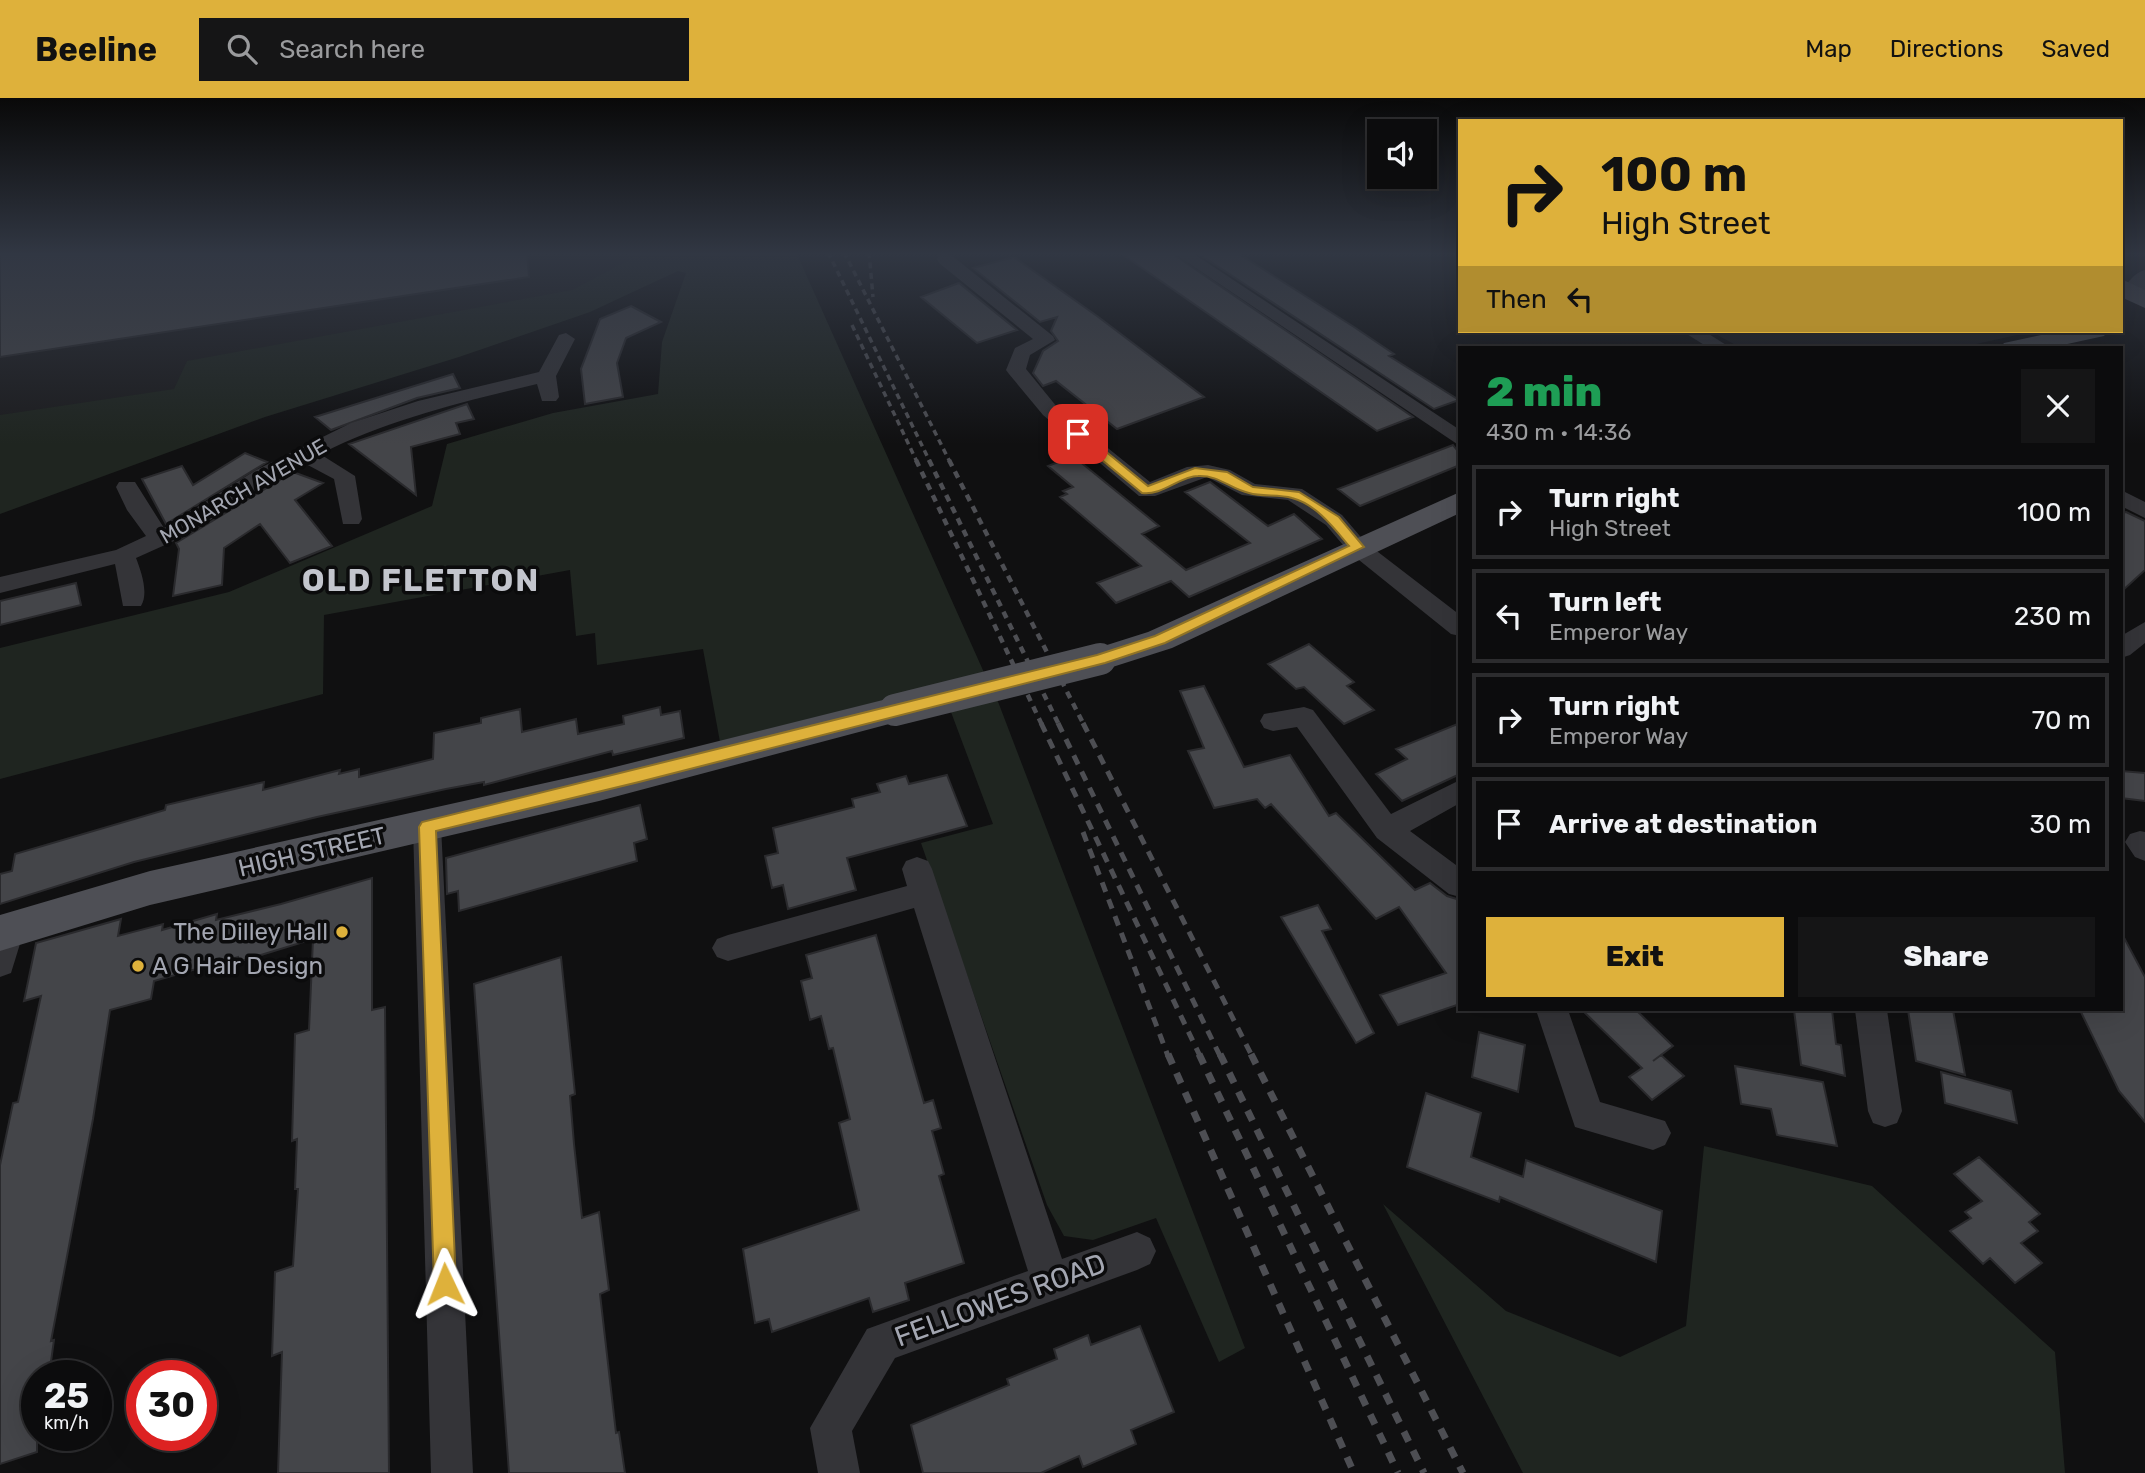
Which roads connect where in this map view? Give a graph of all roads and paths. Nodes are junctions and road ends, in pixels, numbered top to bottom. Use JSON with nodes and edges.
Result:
{"nodes":[{"id":1,"x":1013,"y":316,"type":"edge"},
{"id":2,"x":1276,"y":316,"type":"edge"},
{"id":3,"x":1695,"y":333,"type":"edge"},
{"id":4,"x":2085,"y":333,"type":"edge"},
{"id":5,"x":566,"y":339,"type":"dead end"},
{"id":6,"x":1718,"y":346,"type":"edge"},
{"id":7,"x":2023,"y":346,"type":"edge"},
{"id":8,"x":1458,"y":438,"type":"edge"},
{"id":9,"x":304,"y":454,"type":"junction"},
{"id":10,"x":127,"y":487,"type":"dead end"},
{"id":11,"x":2123,"y":498,"type":"edge"},
{"id":12,"x":1458,"y":502,"type":"edge"},
{"id":13,"x":2145,"y":511,"type":"edge"},
{"id":14,"x":351,"y":519,"type":"dead end"},
{"id":15,"x":160,"y":539,"type":"junction"},
{"id":16,"x":1357,"y":547,"type":"junction"},
{"id":17,"x":123,"y":555,"type":"junction"},
{"id":18,"x":0,"y":585,"type":"edge"},
{"id":19,"x":132,"y":600,"type":"dead end"},
{"id":20,"x":1458,"y":626,"type":"edge"},
{"id":21,"x":2145,"y":630,"type":"edge"},
{"id":22,"x":2123,"y":647,"type":"edge"},
{"id":23,"x":1273,"y":721,"type":"dead end"},
{"id":24,"x":1458,"y":791,"type":"edge"},
{"id":25,"x":427,"y":827,"type":"junction"},
{"id":26,"x":1387,"y":830,"type":"junction"},
{"id":27,"x":1458,"y":883,"type":"edge"},
{"id":28,"x":3,"y":942,"type":"edge"},
{"id":29,"x":728,"y":948,"type":"dead end"},
{"id":30,"x":1552,"y":1011,"type":"edge"},
{"id":31,"x":1871,"y":1011,"type":"edge"},
{"id":32,"x":1885,"y":1111,"type":"dead end"},
{"id":33,"x":1653,"y":1133,"type":"dead end"},
{"id":34,"x":1137,"y":1251,"type":"dead end"},
{"id":35,"x":1050,"y":1280,"type":"junction"},
{"id":36,"x":452,"y":1473,"type":"edge"},
{"id":37,"x":839,"y":1473,"type":"edge"}],
"edges":[{"from":1,"to":16,"type":"street"},
{"from":2,"to":8,"type":"street"},
{"from":3,"to":6,"type":"street"},
{"from":4,"to":7,"type":"main road"},
{"from":5,"to":9,"type":"street","name":"MONARCH AVENUE"},
{"from":9,"to":14,"type":"street"},
{"from":9,"to":15,"type":"street","name":"MONARCH AVENUE"},
{"from":10,"to":15,"type":"street"},
{"from":11,"to":13,"type":"street"},
{"from":12,"to":16,"type":"main road","name":"HIGH STREET"},
{"from":15,"to":17,"type":"street","name":"MONARCH AVENUE"},
{"from":16,"to":20,"type":"street"},
{"from":16,"to":25,"type":"main road","name":"HIGH STREET","bridge":true},
{"from":17,"to":18,"type":"street","name":"MONARCH AVENUE"},
{"from":17,"to":19,"type":"street"},
{"from":21,"to":22,"type":"street"},
{"from":23,"to":26,"type":"street"},
{"from":24,"to":26,"type":"street"},
{"from":25,"to":28,"type":"main road","name":"HIGH STREET"},
{"from":25,"to":36,"type":"street"},
{"from":26,"to":27,"type":"street"},
{"from":29,"to":35,"type":"street"},
{"from":30,"to":33,"type":"street"},
{"from":31,"to":32,"type":"street"},
{"from":34,"to":35,"type":"street","name":"FELLOWES ROAD"},
{"from":35,"to":37,"type":"street","name":"FELLOWES ROAD"}]}
